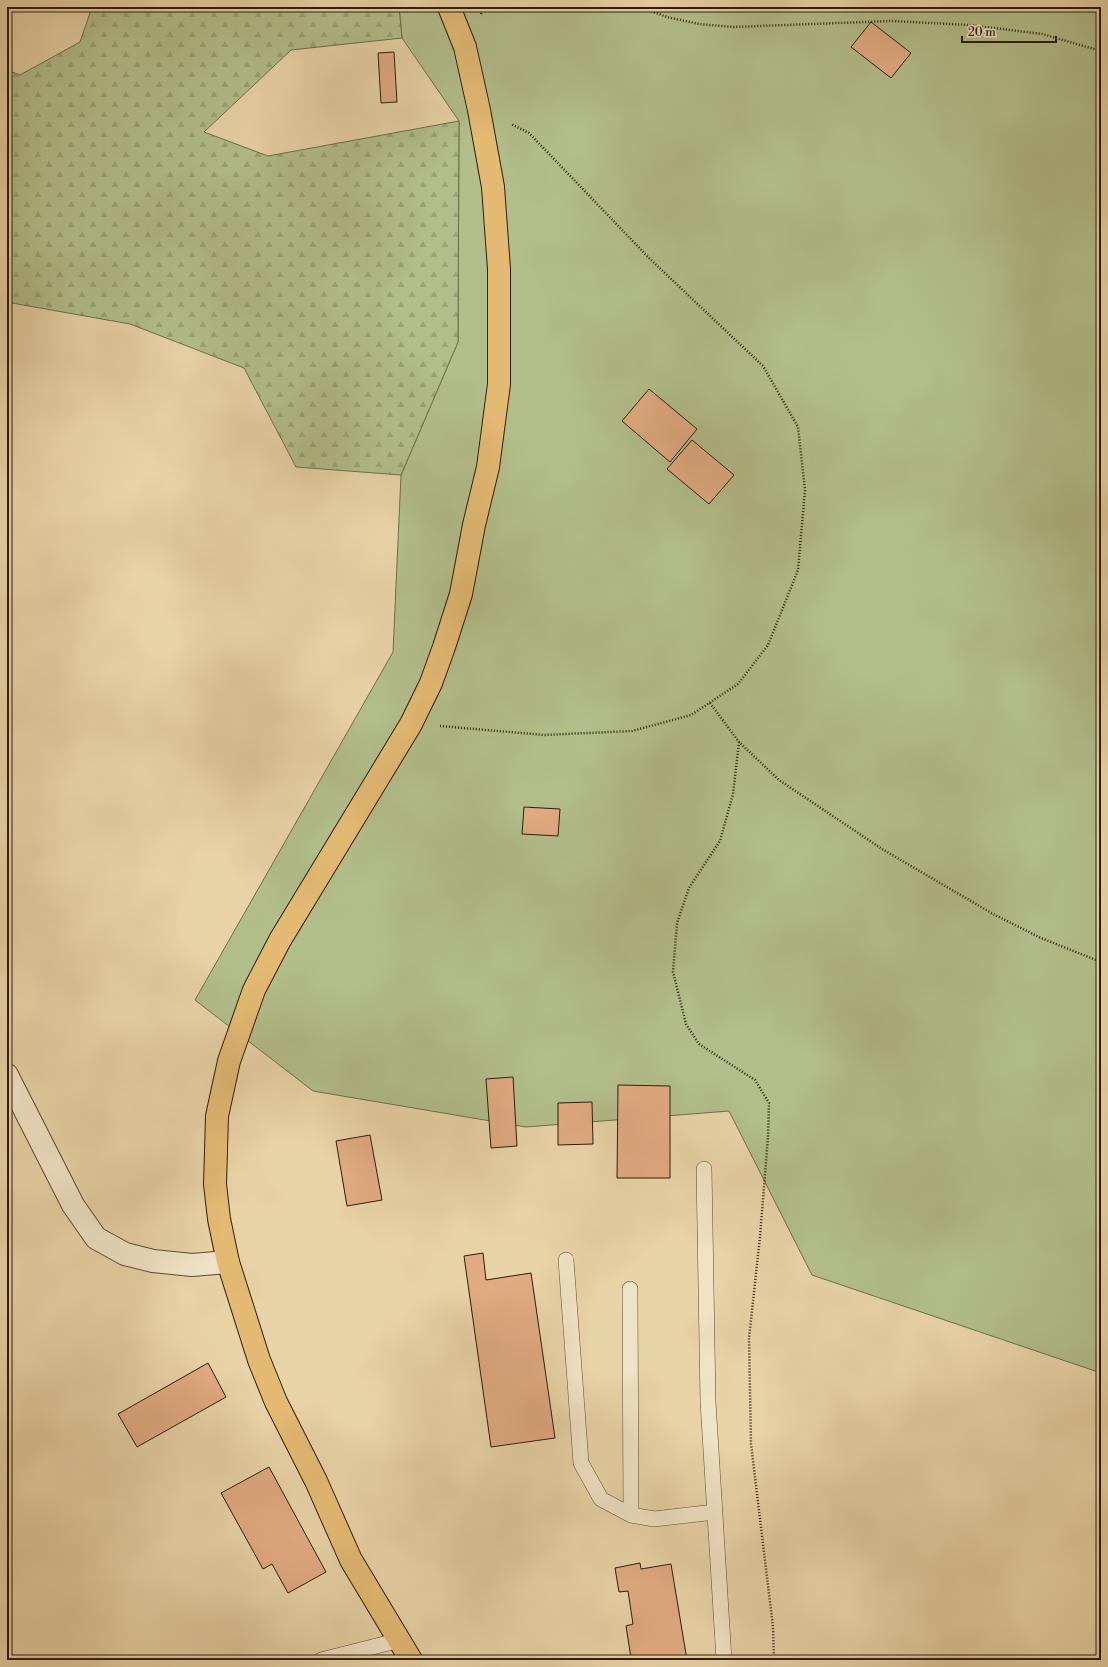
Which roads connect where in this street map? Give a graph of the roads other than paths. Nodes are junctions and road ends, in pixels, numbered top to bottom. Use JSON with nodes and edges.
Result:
{"nodes":[{"id":1,"x":450,"y":7,"type":"edge"},
{"id":2,"x":7,"y":1075,"type":"edge"},
{"id":3,"x":704,"y":1169,"type":"dead end"},
{"id":4,"x":566,"y":1260,"type":"dead end"},
{"id":5,"x":228,"y":1262,"type":"junction"},
{"id":6,"x":630,"y":1289,"type":"dead end"},
{"id":7,"x":715,"y":1512,"type":"junction"},
{"id":8,"x":631,"y":1515,"type":"junction"},
{"id":9,"x":400,"y":1640,"type":"junction"},
{"id":10,"x":321,"y":1660,"type":"edge"},
{"id":11,"x":411,"y":1660,"type":"edge"},
{"id":12,"x":724,"y":1660,"type":"edge"}],
"edges":[{"from":1,"to":5,"type":"main road"},
{"from":2,"to":5,"type":"street"},
{"from":3,"to":7,"type":"lane"},
{"from":4,"to":8,"type":"lane"},
{"from":5,"to":9,"type":"main road"},
{"from":6,"to":8,"type":"lane"},
{"from":7,"to":8,"type":"lane"},
{"from":7,"to":12,"type":"lane"},
{"from":9,"to":10,"type":"lane"},
{"from":9,"to":11,"type":"main road"}]}
